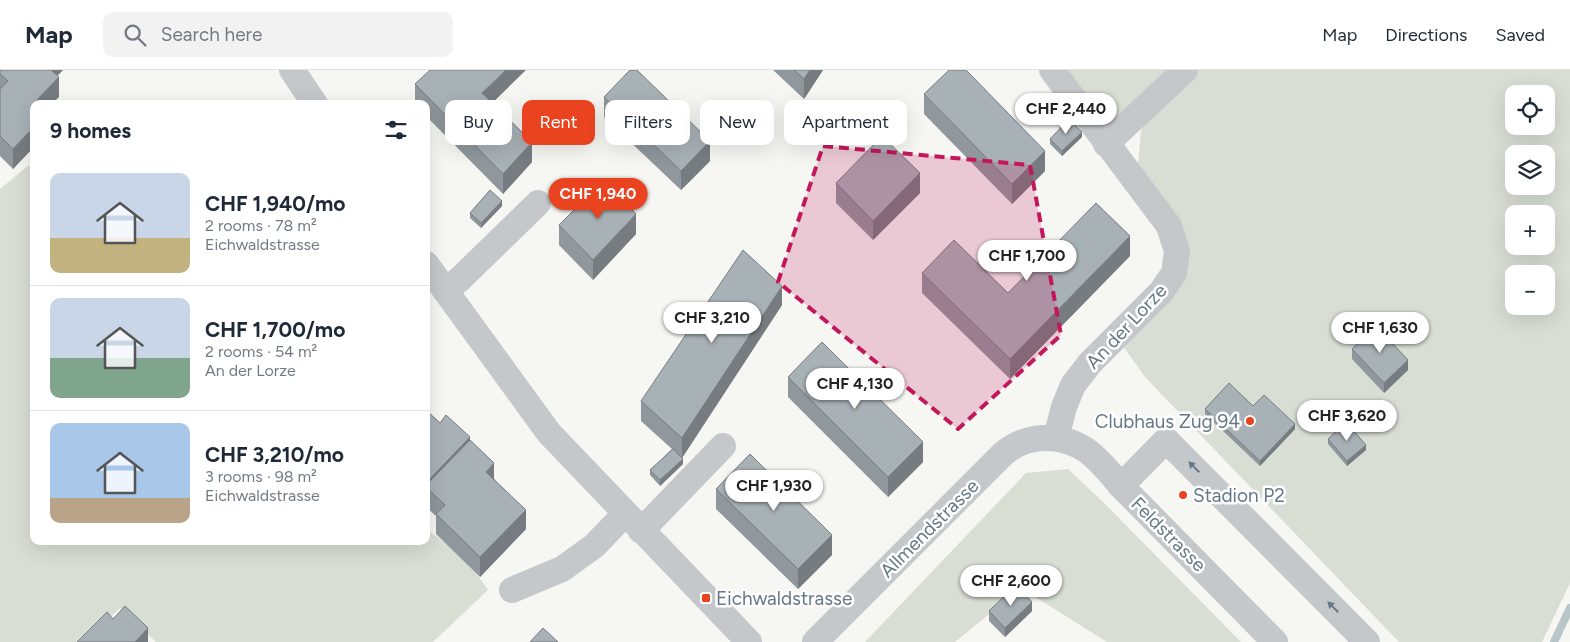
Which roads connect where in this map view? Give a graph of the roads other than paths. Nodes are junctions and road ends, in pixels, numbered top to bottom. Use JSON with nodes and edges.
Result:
{"nodes":[{"id":1,"x":292,"y":70,"type":"edge"},
{"id":2,"x":1052,"y":70,"type":"edge"},
{"id":3,"x":1185,"y":70,"type":"edge"},
{"id":4,"x":312,"y":100,"type":"edge"},
{"id":5,"x":1106,"y":144,"type":"junction"},
{"id":6,"x":538,"y":203,"type":"dead end"},
{"id":7,"x":430,"y":270,"type":"edge"},
{"id":8,"x":445,"y":291,"type":"junction"},
{"id":9,"x":1056,"y":438,"type":"junction"},
{"id":10,"x":722,"y":446,"type":"dead end"},
{"id":11,"x":1121,"y":486,"type":"junction"},
{"id":12,"x":633,"y":522,"type":"junction"},
{"id":13,"x":512,"y":590,"type":"dead end"},
{"id":14,"x":748,"y":642,"type":"edge"},
{"id":15,"x":815,"y":642,"type":"edge"},
{"id":16,"x":1275,"y":642,"type":"edge"},
{"id":17,"x":1367,"y":642,"type":"edge"}],
"edges":[{"from":1,"to":4,"type":"street"},
{"from":2,"to":5,"type":"street","name":"An der Lorze"},
{"from":3,"to":5,"type":"street"},
{"from":5,"to":9,"type":"street","name":"An der Lorze"},
{"from":6,"to":8,"type":"street"},
{"from":7,"to":8,"type":"street"},
{"from":8,"to":12,"type":"street"},
{"from":9,"to":11,"type":"street","name":"Feldstrasse"},
{"from":9,"to":15,"type":"street","name":"Allmendstrasse"},
{"from":10,"to":12,"type":"street"},
{"from":11,"to":16,"type":"street","name":"Feldstrasse"},
{"from":17,"to":11,"type":"street","one_way":true},
{"from":12,"to":13,"type":"street"},
{"from":12,"to":14,"type":"street"}]}
